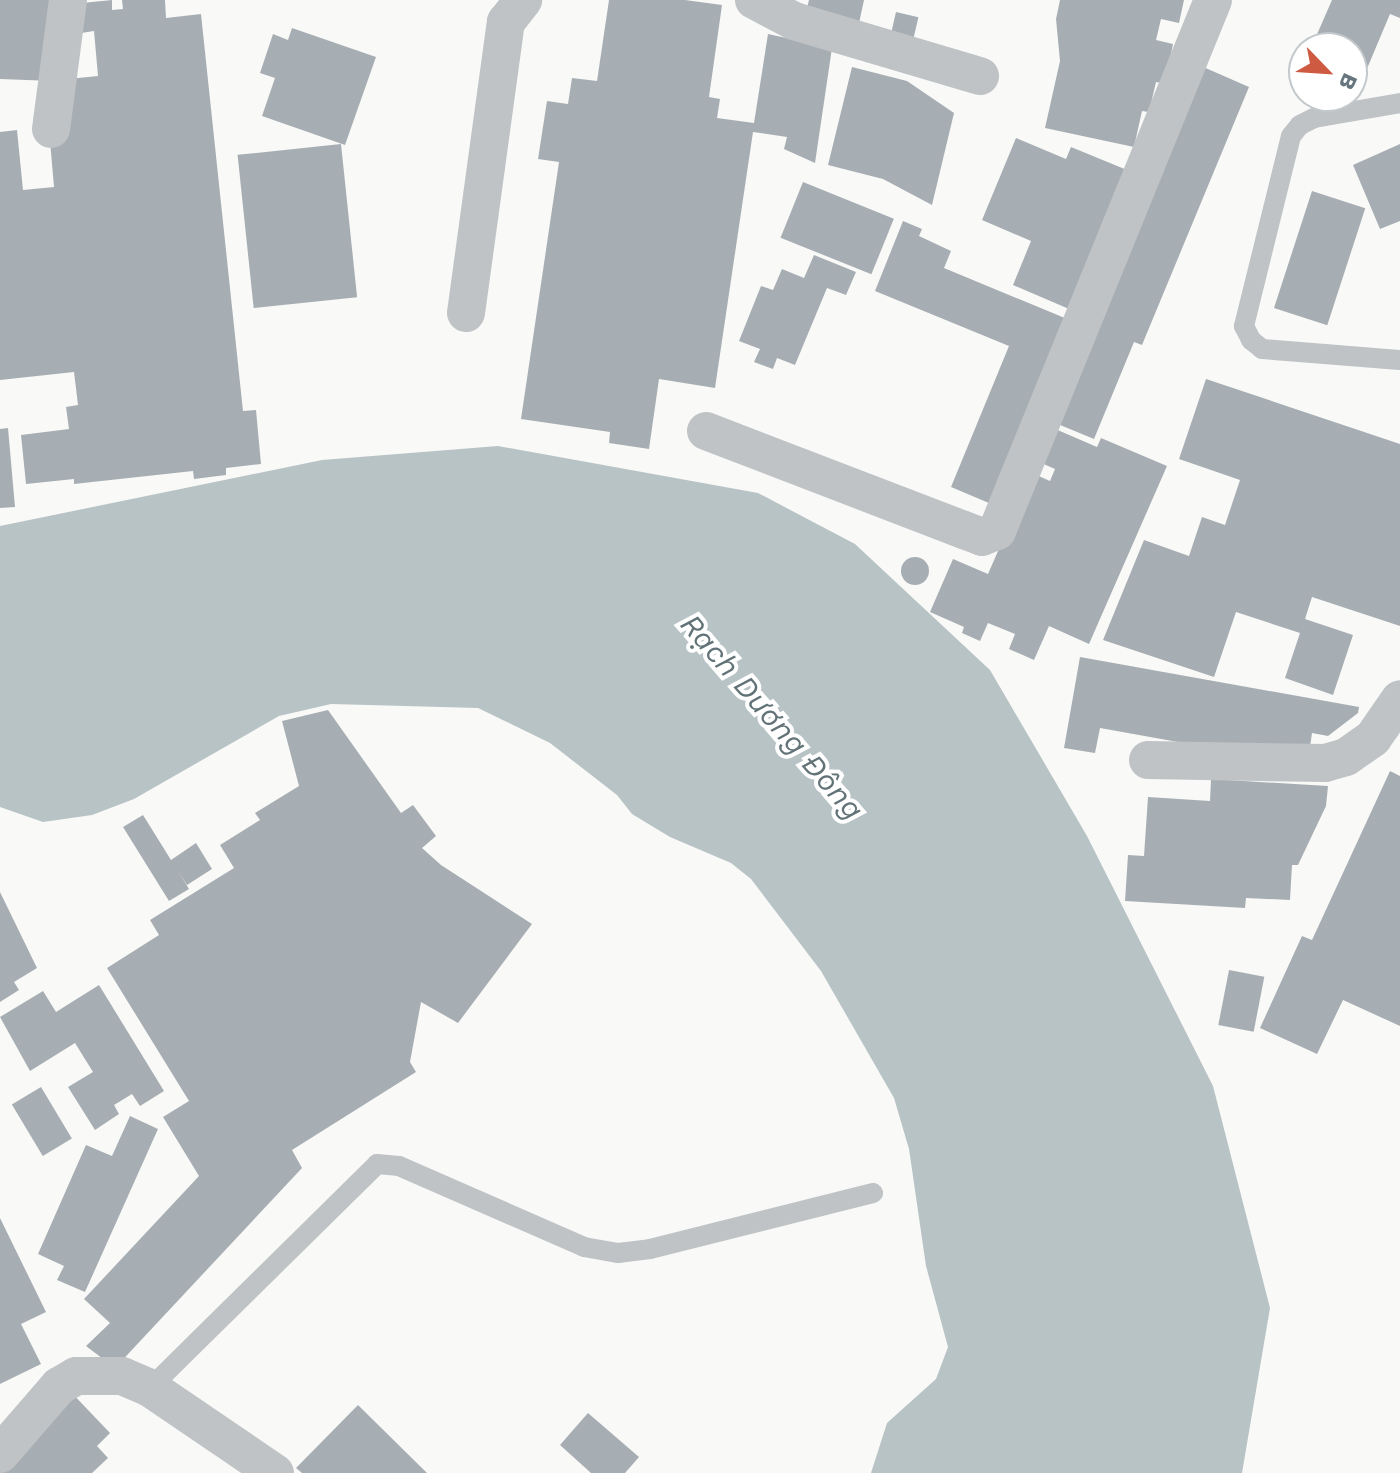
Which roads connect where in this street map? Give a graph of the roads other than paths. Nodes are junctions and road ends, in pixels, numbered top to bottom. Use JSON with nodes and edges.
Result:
{"nodes":[{"id":1,"x":68,"y":0,"type":"edge"},
{"id":2,"x":523,"y":0,"type":"edge"},
{"id":3,"x":754,"y":0,"type":"edge"},
{"id":4,"x":1213,"y":0,"type":"edge"},
{"id":5,"x":980,"y":76,"type":"dead end"},
{"id":6,"x":1400,"y":103,"type":"edge"},
{"id":7,"x":51,"y":129,"type":"dead end"},
{"id":8,"x":466,"y":313,"type":"dead end"},
{"id":9,"x":1400,"y":360,"type":"edge"},
{"id":10,"x":706,"y":431,"type":"dead end"},
{"id":11,"x":1400,"y":699,"type":"edge"},
{"id":12,"x":1148,"y":760,"type":"dead end"},
{"id":13,"x":873,"y":1193,"type":"dead end"},
{"id":14,"x":150,"y":1388,"type":"junction"},
{"id":15,"x":0,"y":1454,"type":"edge"},
{"id":16,"x":275,"y":1473,"type":"edge"}],
"edges":[{"from":1,"to":7,"type":"street"},
{"from":2,"to":8,"type":"street"},
{"from":3,"to":5,"type":"street"},
{"from":4,"to":10,"type":"street"},
{"from":6,"to":9,"type":"lane"},
{"from":11,"to":12,"type":"street"},
{"from":13,"to":14,"type":"lane"},
{"from":14,"to":15,"type":"street"},
{"from":14,"to":16,"type":"street"}]}
